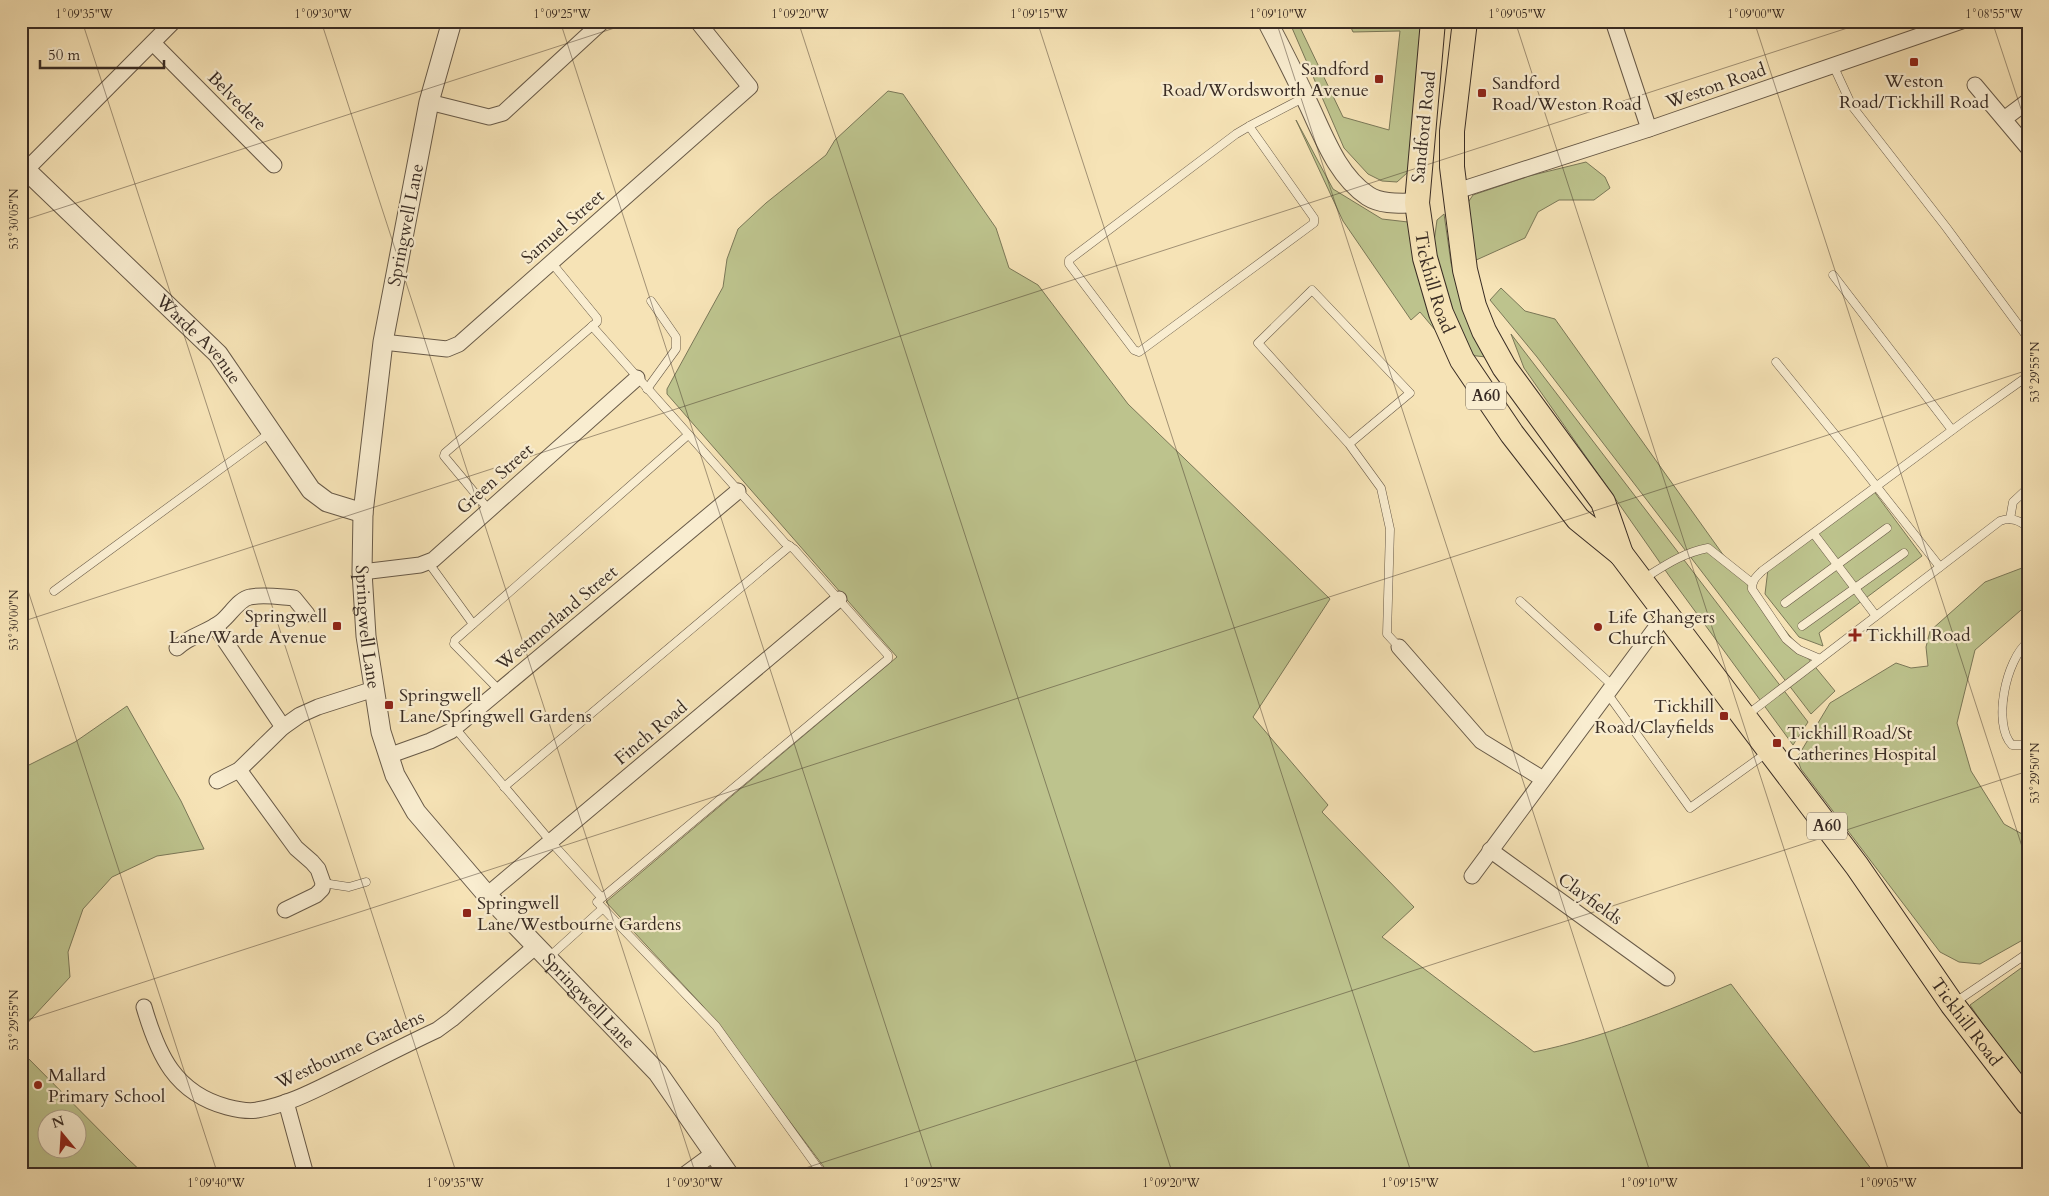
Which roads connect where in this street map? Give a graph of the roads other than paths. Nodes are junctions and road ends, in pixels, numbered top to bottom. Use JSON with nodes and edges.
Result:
{"nodes":[{"id":1,"x":174,"y":21,"type":"edge"},
{"id":2,"x":452,"y":21,"type":"edge"},
{"id":3,"x":603,"y":21,"type":"edge"},
{"id":4,"x":697,"y":21,"type":"edge"},
{"id":5,"x":1267,"y":21,"type":"edge"},
{"id":6,"x":1433,"y":21,"type":"edge"},
{"id":7,"x":1465,"y":21,"type":"edge"},
{"id":8,"x":1613,"y":21,"type":"edge"},
{"id":9,"x":1962,"y":21,"type":"edge"},
{"id":10,"x":153,"y":43,"type":"junction"},
{"id":11,"x":1834,"y":65,"type":"junction"},
{"id":12,"x":1975,"y":85,"type":"dead end"},
{"id":13,"x":1305,"y":97,"type":"junction"},
{"id":14,"x":2028,"y":101,"type":"edge"},
{"id":15,"x":429,"y":102,"type":"junction"},
{"id":16,"x":2004,"y":119,"type":"junction"},
{"id":17,"x":1249,"y":126,"type":"junction"},
{"id":18,"x":1650,"y":129,"type":"junction"},
{"id":19,"x":2028,"y":148,"type":"edge"},
{"id":20,"x":274,"y":165,"type":"dead end"},
{"id":21,"x":23,"y":171,"type":"edge"},
{"id":22,"x":1454,"y":192,"type":"junction"},
{"id":23,"x":1417,"y":203,"type":"junction"},
{"id":24,"x":551,"y":262,"type":"junction"},
{"id":25,"x":1833,"y":275,"type":"dead end"},
{"id":26,"x":650,"y":301,"type":"dead end"},
{"id":27,"x":592,"y":326,"type":"junction"},
{"id":28,"x":2028,"y":338,"type":"edge"},
{"id":29,"x":383,"y":342,"type":"junction"},
{"id":30,"x":1776,"y":362,"type":"dead end"},
{"id":31,"x":2028,"y":376,"type":"edge"},
{"id":32,"x":642,"y":384,"type":"junction"},
{"id":33,"x":1952,"y":430,"type":"junction"},
{"id":34,"x":271,"y":432,"type":"junction"},
{"id":35,"x":688,"y":435,"type":"junction"},
{"id":36,"x":1349,"y":444,"type":"junction"},
{"id":37,"x":1876,"y":486,"type":"junction"},
{"id":38,"x":2028,"y":488,"type":"edge"},
{"id":39,"x":738,"y":491,"type":"junction"},
{"id":40,"x":489,"y":510,"type":"junction"},
{"id":41,"x":363,"y":513,"type":"junction"},
{"id":42,"x":2010,"y":519,"type":"junction"},
{"id":43,"x":1887,"y":528,"type":"dead end"},
{"id":44,"x":2028,"y":528,"type":"edge"},
{"id":45,"x":1814,"y":534,"type":"junction"},
{"id":46,"x":790,"y":546,"type":"junction"},
{"id":47,"x":1904,"y":552,"type":"dead end"},
{"id":48,"x":1621,"y":554,"type":"junction"},
{"id":49,"x":428,"y":562,"type":"junction"},
{"id":50,"x":1838,"y":565,"type":"junction"},
{"id":51,"x":1940,"y":567,"type":"junction"},
{"id":52,"x":362,"y":572,"type":"junction"},
{"id":53,"x":1641,"y":580,"type":"junction"},
{"id":54,"x":1752,"y":583,"type":"junction"},
{"id":55,"x":1855,"y":588,"type":"junction"},
{"id":56,"x":54,"y":591,"type":"dead end"},
{"id":57,"x":839,"y":599,"type":"junction"},
{"id":58,"x":1520,"y":601,"type":"dead end"},
{"id":59,"x":1785,"y":603,"type":"dead end"},
{"id":60,"x":307,"y":614,"type":"dead end"},
{"id":61,"x":1666,"y":614,"type":"junction"},
{"id":62,"x":1876,"y":616,"type":"junction"},
{"id":63,"x":473,"y":624,"type":"junction"},
{"id":64,"x":215,"y":626,"type":"junction"},
{"id":65,"x":1802,"y":626,"type":"dead end"},
{"id":66,"x":2028,"y":642,"type":"edge"},
{"id":67,"x":1399,"y":647,"type":"joint"},
{"id":68,"x":178,"y":648,"type":"dead end"},
{"id":69,"x":1820,"y":659,"type":"junction"},
{"id":70,"x":374,"y":689,"type":"junction"},
{"id":71,"x":1610,"y":689,"type":"junction"},
{"id":72,"x":500,"y":691,"type":"junction"},
{"id":73,"x":1744,"y":717,"type":"junction"},
{"id":74,"x":283,"y":727,"type":"junction"},
{"id":75,"x":455,"y":728,"type":"junction"},
{"id":76,"x":2028,"y":745,"type":"edge"},
{"id":77,"x":1770,"y":751,"type":"junction"},
{"id":78,"x":388,"y":756,"type":"junction"},
{"id":79,"x":239,"y":770,"type":"junction"},
{"id":80,"x":1543,"y":779,"type":"junction"},
{"id":81,"x":217,"y":781,"type":"dead end"},
{"id":82,"x":504,"y":787,"type":"junction"},
{"id":83,"x":552,"y":842,"type":"junction"},
{"id":84,"x":1490,"y":850,"type":"junction"},
{"id":85,"x":1472,"y":876,"type":"dead end"},
{"id":86,"x":366,"y":882,"type":"dead end"},
{"id":87,"x":323,"y":883,"type":"junction"},
{"id":88,"x":487,"y":895,"type":"junction"},
{"id":89,"x":601,"y":897,"type":"junction"},
{"id":90,"x":602,"y":909,"type":"junction"},
{"id":91,"x":285,"y":910,"type":"dead end"},
{"id":92,"x":542,"y":952,"type":"junction"},
{"id":93,"x":2028,"y":952,"type":"edge"},
{"id":94,"x":1667,"y":978,"type":"dead end"},
{"id":95,"x":1952,"y":1004,"type":"junction"},
{"id":96,"x":144,"y":1008,"type":"dead end"},
{"id":97,"x":286,"y":1102,"type":"junction"},
{"id":98,"x":2028,"y":1103,"type":"edge"},
{"id":99,"x":714,"y":1153,"type":"junction"},
{"id":100,"x":306,"y":1175,"type":"edge"},
{"id":101,"x":684,"y":1175,"type":"edge"},
{"id":102,"x":729,"y":1175,"type":"edge"},
{"id":103,"x":823,"y":1175,"type":"edge"}],
"edges":[{"from":1,"to":10,"type":"street"},
{"from":2,"to":15,"type":"street","name":"Springwell Lane"},
{"from":3,"to":15,"type":"street"},
{"from":4,"to":24,"type":"street","name":"Samuel Street"},
{"from":5,"to":13,"type":"street"},
{"from":6,"to":23,"type":"main road","name":"Sandford Road","number":"A60"},
{"from":7,"to":22,"type":"main road","name":"Sandford Road","number":"A60"},
{"from":8,"to":18,"type":"street"},
{"from":9,"to":11,"type":"street","name":"Weston Road"},
{"from":10,"to":20,"type":"street","name":"Belvedere"},
{"from":10,"to":21,"type":"street"},
{"from":11,"to":18,"type":"street","name":"Weston Road"},
{"from":11,"to":28,"type":"lane"},
{"from":12,"to":16,"type":"street"},
{"from":13,"to":17,"type":"lane"},
{"from":13,"to":23,"type":"street"},
{"from":14,"to":16,"type":"street"},
{"from":15,"to":29,"type":"street","name":"Springwell Lane"},
{"from":16,"to":19,"type":"street"},
{"from":17,"to":17,"type":"lane"},
{"from":18,"to":22,"type":"street","name":"Weston Road"},
{"from":21,"to":34,"type":"street","name":"Warde Avenue"},
{"from":22,"to":23,"type":"main road","name":"Sandford Road"},
{"from":22,"to":48,"type":"main road","name":"Tickhill Road","number":"A60"},
{"from":23,"to":48,"type":"main road","name":"Tickhill Road","number":"A60"},
{"from":24,"to":27,"type":"lane"},
{"from":24,"to":29,"type":"street","name":"Samuel Street"},
{"from":25,"to":33,"type":"lane"},
{"from":26,"to":32,"type":"lane"},
{"from":27,"to":32,"type":"lane"},
{"from":27,"to":40,"type":"lane"},
{"from":29,"to":41,"type":"street","name":"Springwell Lane"},
{"from":30,"to":37,"type":"lane"},
{"from":31,"to":33,"type":"lane"},
{"from":32,"to":35,"type":"lane"},
{"from":32,"to":40,"type":"street","name":"Green Street"},
{"from":33,"to":37,"type":"lane"},
{"from":34,"to":41,"type":"street","name":"Warde Avenue"},
{"from":34,"to":56,"type":"lane"},
{"from":35,"to":39,"type":"lane"},
{"from":35,"to":63,"type":"lane"},
{"from":36,"to":36,"type":"lane"},
{"from":36,"to":67,"type":"lane"},
{"from":37,"to":45,"type":"lane"},
{"from":37,"to":51,"type":"lane"},
{"from":38,"to":42,"type":"lane"},
{"from":39,"to":46,"type":"lane"},
{"from":39,"to":72,"type":"street","name":"Westmorland Street"},
{"from":40,"to":49,"type":"street","name":"Green Street"},
{"from":41,"to":52,"type":"street","name":"Springwell Lane"},
{"from":42,"to":44,"type":"lane"},
{"from":42,"to":51,"type":"lane"},
{"from":43,"to":50,"type":"lane"},
{"from":45,"to":50,"type":"lane"},
{"from":45,"to":54,"type":"lane"},
{"from":46,"to":57,"type":"lane"},
{"from":46,"to":82,"type":"lane"},
{"from":47,"to":55,"type":"lane"},
{"from":48,"to":53,"type":"main road","name":"Tickhill Road","number":"A60"},
{"from":49,"to":52,"type":"street","name":"Green Street"},
{"from":49,"to":63,"type":"lane"},
{"from":50,"to":55,"type":"lane"},
{"from":50,"to":59,"type":"lane"},
{"from":51,"to":62,"type":"lane"},
{"from":52,"to":70,"type":"street","name":"Springwell Lane"},
{"from":53,"to":54,"type":"lane"},
{"from":53,"to":61,"type":"main road","name":"Tickhill Road","number":"A60"},
{"from":54,"to":69,"type":"lane"},
{"from":55,"to":62,"type":"lane"},
{"from":55,"to":65,"type":"lane"},
{"from":57,"to":83,"type":"street","name":"Finch Road"},
{"from":57,"to":89,"type":"lane"},
{"from":58,"to":71,"type":"lane"},
{"from":60,"to":64,"type":"street"},
{"from":61,"to":71,"type":"street"},
{"from":61,"to":73,"type":"main road","name":"Tickhill Road","number":"A60"},
{"from":62,"to":69,"type":"lane"},
{"from":63,"to":72,"type":"lane"},
{"from":64,"to":68,"type":"street"},
{"from":64,"to":74,"type":"street"},
{"from":66,"to":76,"type":"lane"},
{"from":67,"to":80,"type":"street"},
{"from":69,"to":73,"type":"lane"},
{"from":70,"to":74,"type":"street"},
{"from":70,"to":78,"type":"street","name":"Springwell Lane"},
{"from":71,"to":77,"type":"lane"},
{"from":71,"to":80,"type":"street"},
{"from":72,"to":75,"type":"street","name":"Westmorland Street"},
{"from":73,"to":77,"type":"main road","name":"Tickhill Road","number":"A60"},
{"from":74,"to":79,"type":"street"},
{"from":75,"to":78,"type":"street","name":"Westmorland Street"},
{"from":75,"to":82,"type":"lane"},
{"from":77,"to":95,"type":"main road","name":"Tickhill Road","number":"A60"},
{"from":78,"to":88,"type":"street","name":"Springwell Lane"},
{"from":79,"to":81,"type":"street"},
{"from":79,"to":87,"type":"street"},
{"from":80,"to":84,"type":"street"},
{"from":82,"to":83,"type":"lane"},
{"from":83,"to":88,"type":"street","name":"Finch Road"},
{"from":83,"to":89,"type":"lane"},
{"from":84,"to":85,"type":"street"},
{"from":84,"to":94,"type":"street","name":"Clayfields"},
{"from":86,"to":87,"type":"lane"},
{"from":87,"to":91,"type":"street"},
{"from":88,"to":92,"type":"street","name":"Springwell Lane"},
{"from":89,"to":90,"type":"lane"},
{"from":90,"to":92,"type":"lane"},
{"from":90,"to":103,"type":"lane"},
{"from":92,"to":97,"type":"street","name":"Westbourne Gardens"},
{"from":92,"to":99,"type":"street","name":"Springwell Lane"},
{"from":93,"to":95,"type":"lane"},
{"from":95,"to":98,"type":"main road","name":"Tickhill Road","number":"A60"},
{"from":96,"to":97,"type":"street","name":"Westbourne Gardens"},
{"from":97,"to":100,"type":"street"},
{"from":99,"to":101,"type":"street"},
{"from":99,"to":102,"type":"street","name":"Springwell Lane"}]}
